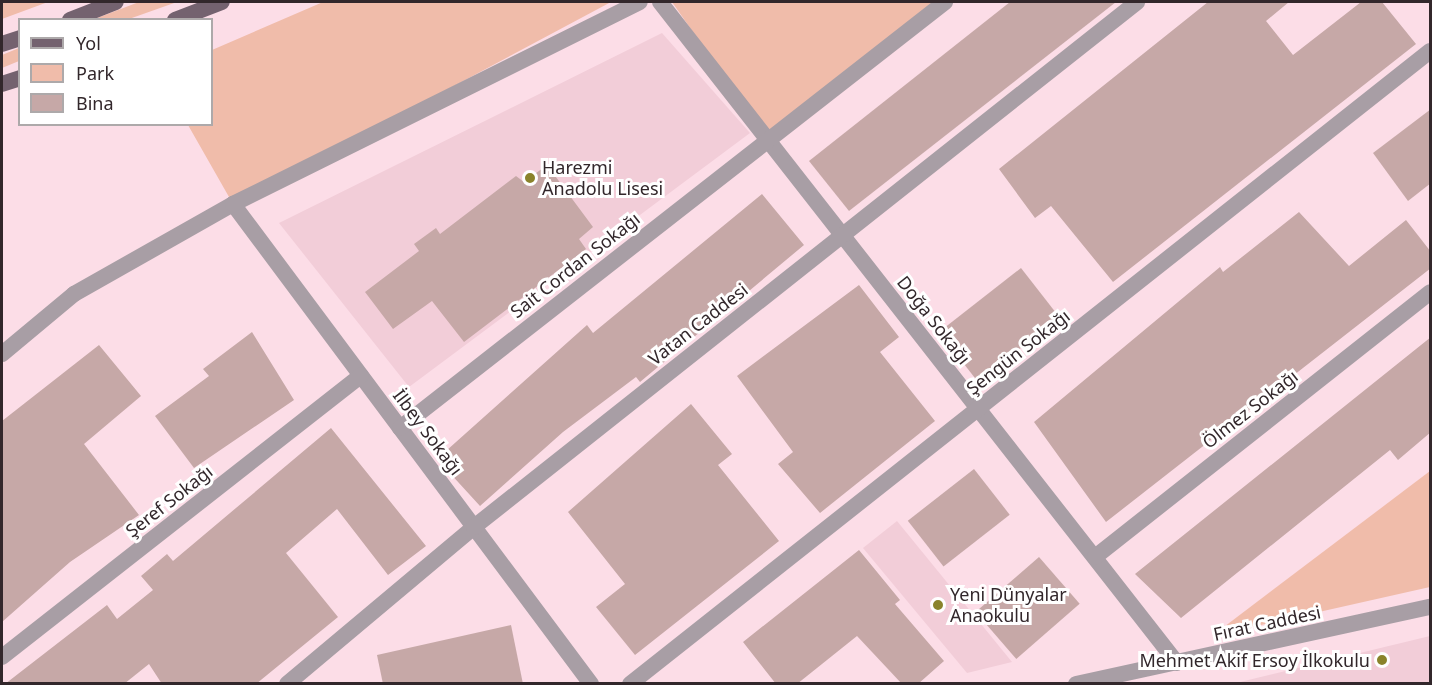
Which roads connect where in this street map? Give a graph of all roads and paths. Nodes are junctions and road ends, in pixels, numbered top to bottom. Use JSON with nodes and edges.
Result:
{"nodes":[{"id":1,"x":116,"y":2,"type":"edge"},
{"id":2,"x":222,"y":2,"type":"edge"},
{"id":3,"x":640,"y":2,"type":"edge"},
{"id":4,"x":660,"y":2,"type":"edge"},
{"id":5,"x":945,"y":2,"type":"edge"},
{"id":6,"x":1137,"y":2,"type":"edge"},
{"id":7,"x":75,"y":18,"type":"edge"},
{"id":8,"x":180,"y":18,"type":"edge"},
{"id":9,"x":18,"y":39,"type":"edge"},
{"id":10,"x":2,"y":44,"type":"edge"},
{"id":11,"x":1431,"y":51,"type":"edge"},
{"id":12,"x":18,"y":79,"type":"edge"},
{"id":13,"x":2,"y":84,"type":"edge"},
{"id":14,"x":767,"y":138,"type":"junction"},
{"id":15,"x":233,"y":204,"type":"junction"},
{"id":16,"x":842,"y":234,"type":"junction"},
{"id":17,"x":1431,"y":292,"type":"edge"},
{"id":18,"x":2,"y":354,"type":"edge"},
{"id":19,"x":361,"y":376,"type":"junction"},
{"id":20,"x":978,"y":408,"type":"junction"},
{"id":21,"x":400,"y":428,"type":"junction"},
{"id":22,"x":474,"y":527,"type":"junction"},
{"id":23,"x":1095,"y":557,"type":"junction"},
{"id":24,"x":1431,"y":607,"type":"edge"},
{"id":25,"x":2,"y":657,"type":"edge"},
{"id":26,"x":1177,"y":663,"type":"junction"},
{"id":27,"x":287,"y":684,"type":"edge"},
{"id":28,"x":591,"y":684,"type":"edge"},
{"id":29,"x":630,"y":684,"type":"edge"},
{"id":30,"x":1076,"y":684,"type":"edge"}],
"edges":[{"from":1,"to":7,"type":"main road"},
{"from":2,"to":8,"type":"main road"},
{"from":3,"to":15,"type":"street"},
{"from":4,"to":14,"type":"street","name":"Doğa Sokağı"},
{"from":5,"to":14,"type":"street","name":"Sait Cordan Sokağı"},
{"from":6,"to":16,"type":"street","name":"Vatan Caddesi"},
{"from":9,"to":10,"type":"main road"},
{"from":11,"to":20,"type":"street","name":"Şengün Sokağı"},
{"from":12,"to":13,"type":"main road"},
{"from":14,"to":16,"type":"street","name":"Doğa Sokağı"},
{"from":14,"to":21,"type":"street","name":"Sait Cordan Sokağı"},
{"from":15,"to":18,"type":"street"},
{"from":15,"to":19,"type":"street","name":"İlbey Sokağı"},
{"from":16,"to":20,"type":"street","name":"Doğa Sokağı"},
{"from":16,"to":22,"type":"street","name":"Vatan Caddesi"},
{"from":17,"to":23,"type":"street","name":"Ölmez Sokağı"},
{"from":19,"to":21,"type":"street","name":"İlbey Sokağı"},
{"from":19,"to":25,"type":"street","name":"Şeref Sokağı"},
{"from":20,"to":23,"type":"street","name":"Doğa Sokağı"},
{"from":20,"to":29,"type":"street","name":"Şengün Sokağı"},
{"from":21,"to":22,"type":"street","name":"İlbey Sokağı"},
{"from":22,"to":27,"type":"street","name":"Vatan Caddesi"},
{"from":22,"to":28,"type":"street","name":"İlbey Sokağı"},
{"from":23,"to":26,"type":"street","name":"Doğa Sokağı"},
{"from":24,"to":26,"type":"street","name":"Fırat Caddesi"},
{"from":26,"to":30,"type":"street","name":"Fırat Caddesi"}]}
